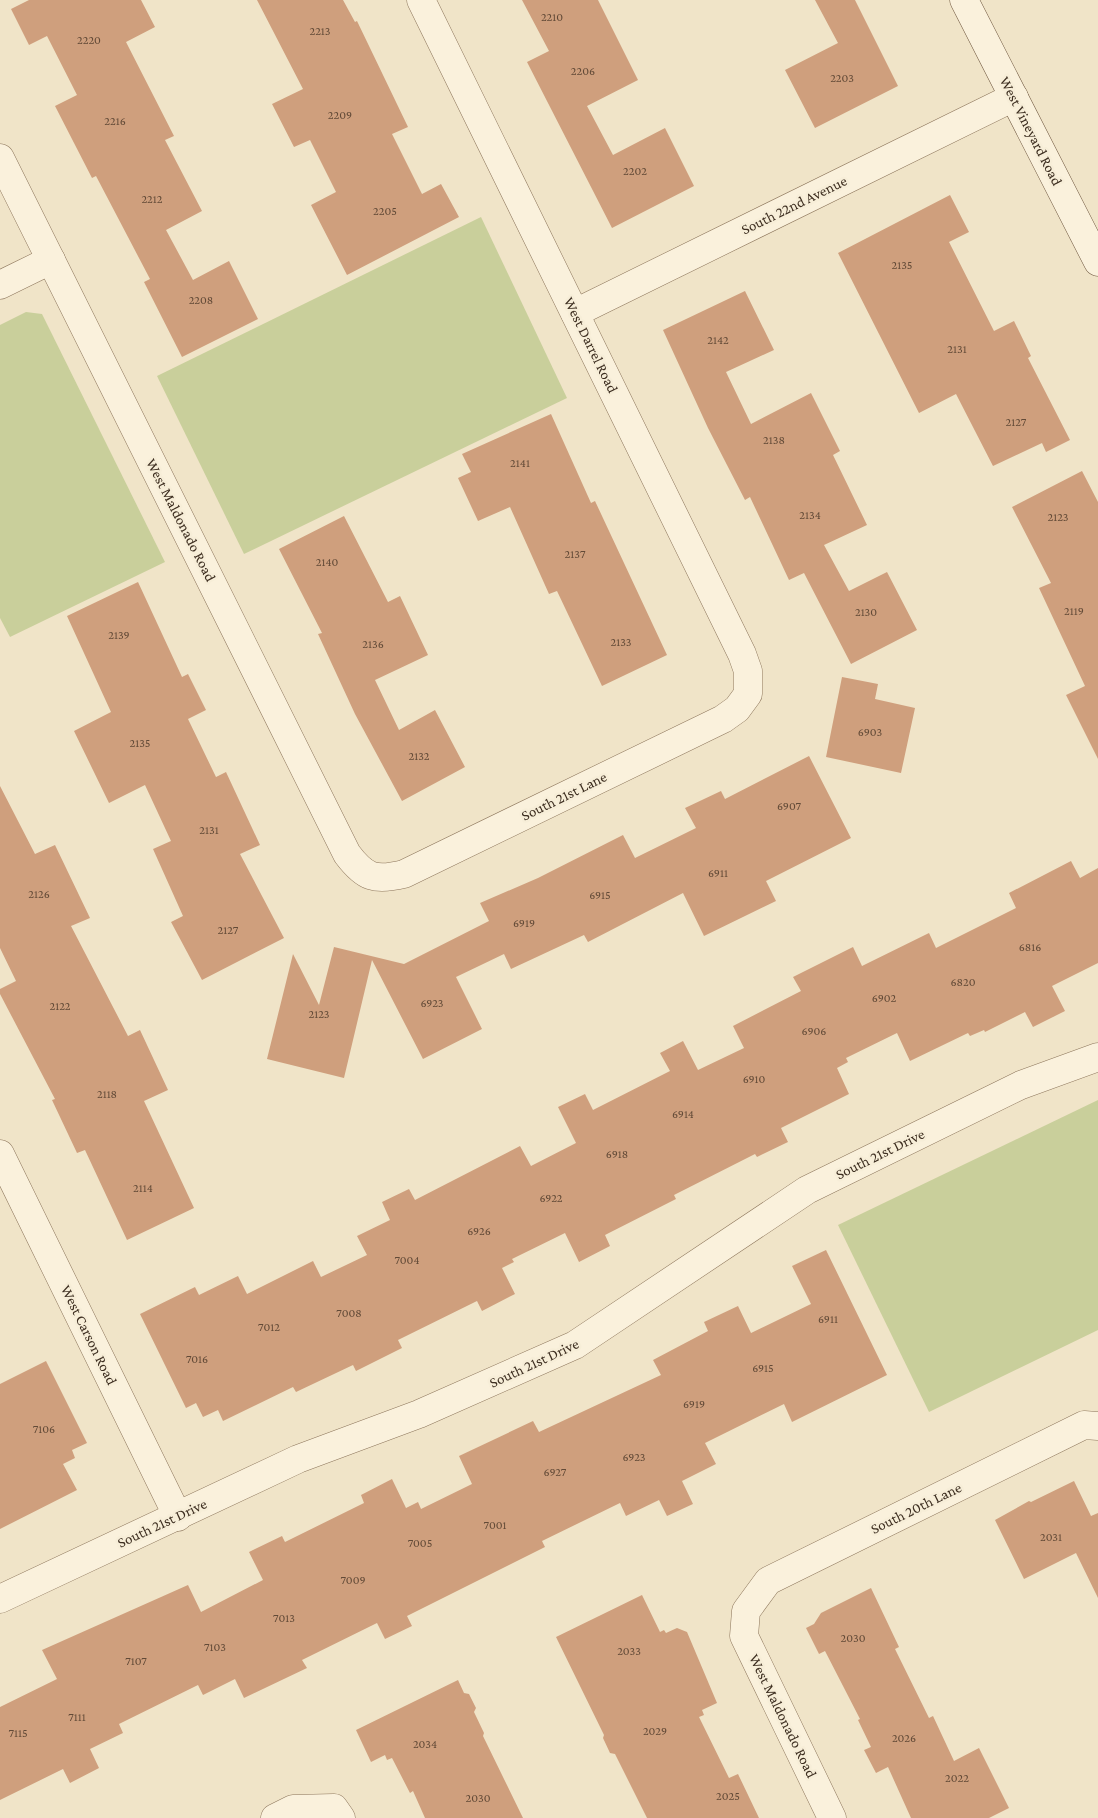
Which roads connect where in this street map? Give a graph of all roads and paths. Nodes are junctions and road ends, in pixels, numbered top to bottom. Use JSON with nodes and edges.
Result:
{"nodes":[{"id":1,"x":422,"y":0,"type":"edge"},
{"id":2,"x":964,"y":0,"type":"edge"},
{"id":3,"x":1014,"y":97,"type":"junction"},
{"id":4,"x":0,"y":158,"type":"edge"},
{"id":5,"x":51,"y":260,"type":"junction"},
{"id":6,"x":1098,"y":261,"type":"edge"},
{"id":7,"x":0,"y":285,"type":"edge"},
{"id":8,"x":575,"y":313,"type":"junction"},
{"id":9,"x":748,"y":694,"type":"joint"},
{"id":10,"x":369,"y":876,"type":"joint"},
{"id":11,"x":1098,"y":1057,"type":"edge"},
{"id":12,"x":0,"y":1154,"type":"edge"},
{"id":13,"x":1098,"y":1426,"type":"edge"},
{"id":14,"x":178,"y":1517,"type":"junction"},
{"id":15,"x":0,"y":1599,"type":"edge"},
{"id":16,"x":746,"y":1611,"type":"joint"},
{"id":17,"x":337,"y":1813,"type":"edge"},
{"id":18,"x":275,"y":1818,"type":"edge"},
{"id":19,"x":832,"y":1818,"type":"edge"}],
"edges":[{"from":1,"to":8,"type":"street","name":"West Darrel Road"},
{"from":2,"to":3,"type":"street","name":"West Vineyard Road"},
{"from":3,"to":6,"type":"street","name":"West Vineyard Road"},
{"from":3,"to":8,"type":"street","name":"South 22nd Avenue"},
{"from":4,"to":5,"type":"street","name":"West Maldonado Road"},
{"from":5,"to":7,"type":"street"},
{"from":5,"to":10,"type":"street","name":"West Maldonado Road"},
{"from":8,"to":9,"type":"street","name":"West Darrel Road"},
{"from":9,"to":10,"type":"street","name":"South 21st Lane"},
{"from":11,"to":14,"type":"street","name":"South 21st Drive"},
{"from":12,"to":14,"type":"street","name":"West Carson Road"},
{"from":13,"to":16,"type":"street","name":"South 20th Lane"},
{"from":14,"to":15,"type":"street","name":"South 21st Drive"},
{"from":16,"to":19,"type":"street","name":"West Maldonado Road"},
{"from":17,"to":18,"type":"street"}]}
